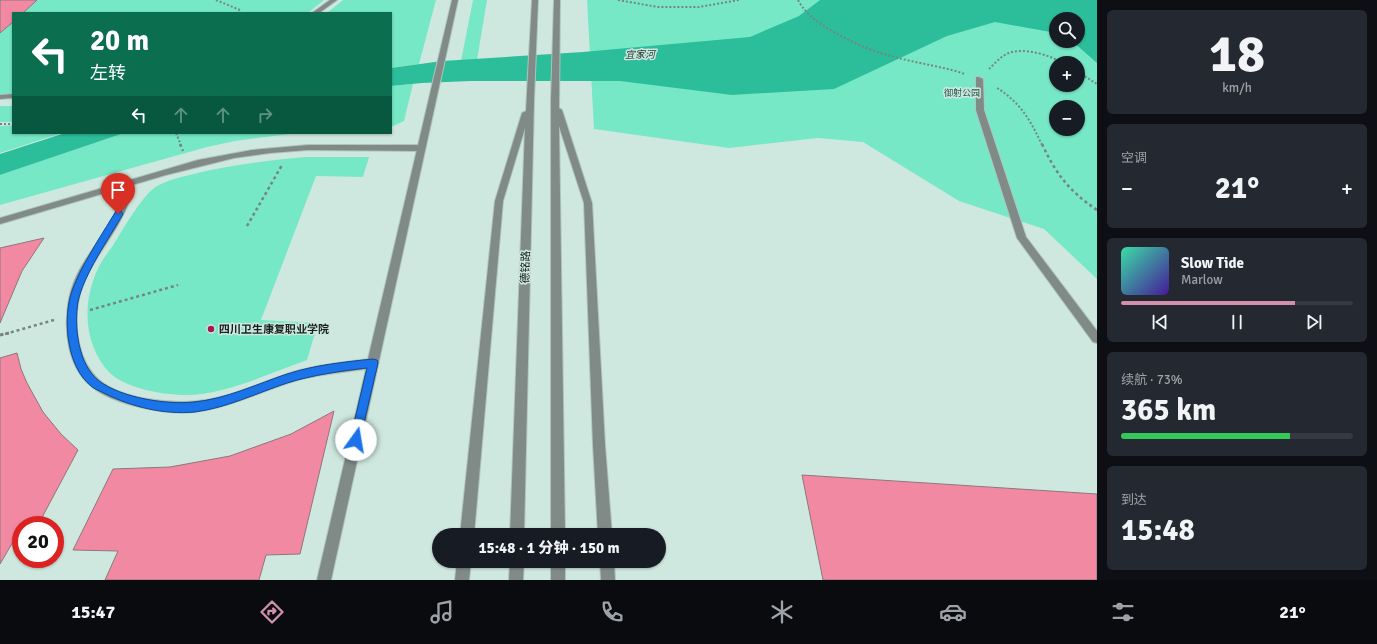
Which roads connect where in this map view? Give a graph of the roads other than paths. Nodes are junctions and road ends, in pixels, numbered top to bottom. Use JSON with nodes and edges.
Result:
{"nodes":[{"id":1,"x":334,"y":0,"type":"edge"},
{"id":2,"x":455,"y":0,"type":"edge"},
{"id":3,"x":535,"y":0,"type":"edge"},
{"id":4,"x":557,"y":0,"type":"edge"},
{"id":5,"x":317,"y":12,"type":"edge"},
{"id":6,"x":979,"y":79,"type":"road end"},
{"id":7,"x":12,"y":96,"type":"edge"},
{"id":8,"x":0,"y":97,"type":"edge"},
{"id":9,"x":530,"y":100,"type":"junction"},
{"id":10,"x":555,"y":100,"type":"junction"},
{"id":11,"x":421,"y":148,"type":"junction"},
{"id":12,"x":128,"y":183,"type":"junction"},
{"id":13,"x":0,"y":221,"type":"edge"},
{"id":14,"x":1097,"y":339,"type":"edge"},
{"id":15,"x":373,"y":363,"type":"junction"},
{"id":16,"x":468,"y":528,"type":"edge"},
{"id":17,"x":517,"y":528,"type":"edge"},
{"id":18,"x":558,"y":528,"type":"edge"},
{"id":19,"x":605,"y":528,"type":"edge"},
{"id":20,"x":463,"y":568,"type":"edge"},
{"id":21,"x":517,"y":568,"type":"edge"},
{"id":22,"x":558,"y":568,"type":"edge"},
{"id":23,"x":607,"y":568,"type":"edge"},
{"id":24,"x":324,"y":580,"type":"edge"},
{"id":25,"x":462,"y":580,"type":"edge"},
{"id":26,"x":516,"y":580,"type":"edge"},
{"id":27,"x":558,"y":580,"type":"edge"},
{"id":28,"x":608,"y":580,"type":"edge"}],
"edges":[{"from":1,"to":5,"type":"street"},
{"from":2,"to":11,"type":"street"},
{"from":3,"to":9,"type":"street","name":"德铭路"},
{"from":4,"to":10,"type":"street"},
{"from":6,"to":14,"type":"street"},
{"from":7,"to":8,"type":"street"},
{"from":9,"to":16,"type":"street"},
{"from":9,"to":17,"type":"street","name":"德铭路"},
{"from":10,"to":18,"type":"street"},
{"from":10,"to":19,"type":"street"},
{"from":11,"to":12,"type":"street"},
{"from":11,"to":15,"type":"street"},
{"from":12,"to":13,"type":"street"},
{"from":12,"to":15,"type":"street"},
{"from":15,"to":24,"type":"street"},
{"from":20,"to":25,"type":"street"},
{"from":21,"to":26,"type":"street"},
{"from":22,"to":27,"type":"street"},
{"from":23,"to":28,"type":"street"}]}
